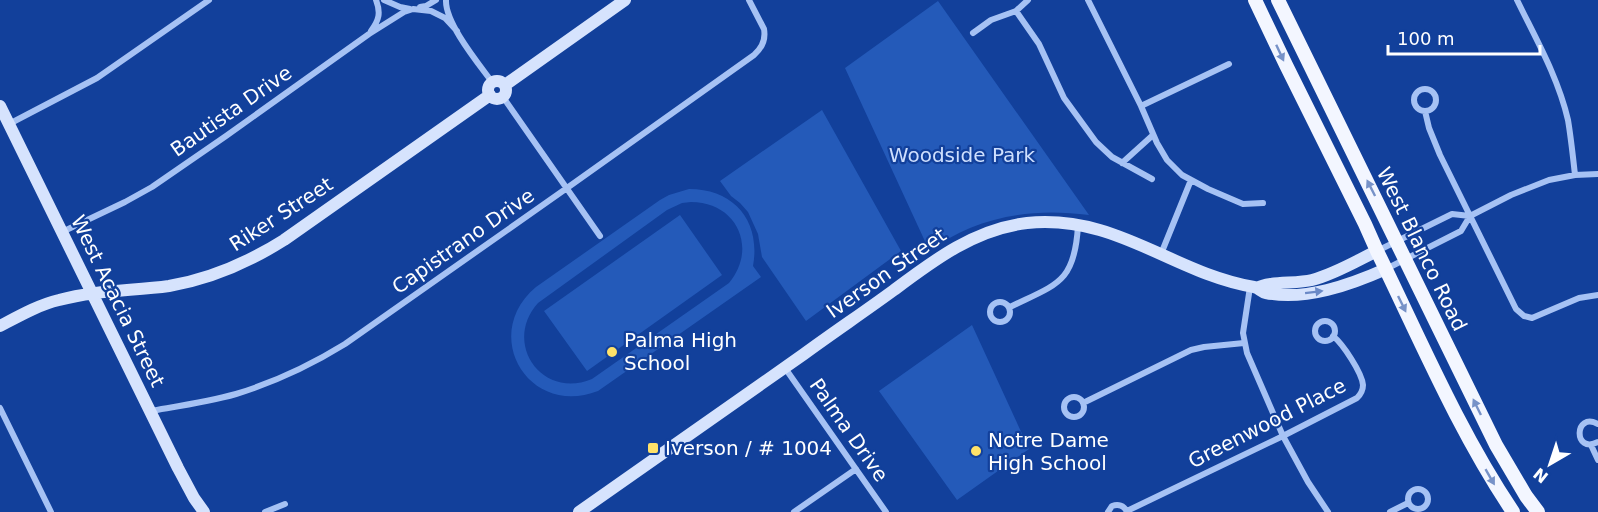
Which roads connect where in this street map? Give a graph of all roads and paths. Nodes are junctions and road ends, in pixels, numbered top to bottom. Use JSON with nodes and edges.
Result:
{"nodes":[{"id":1,"x":209,"y":0,"type":"edge"},
{"id":2,"x":376,"y":0,"type":"edge"},
{"id":3,"x":384,"y":0,"type":"edge"},
{"id":4,"x":436,"y":0,"type":"edge"},
{"id":5,"x":446,"y":0,"type":"edge"},
{"id":6,"x":625,"y":0,"type":"edge"},
{"id":7,"x":749,"y":0,"type":"edge"},
{"id":8,"x":1028,"y":0,"type":"edge"},
{"id":9,"x":1088,"y":0,"type":"edge"},
{"id":10,"x":1256,"y":0,"type":"edge"},
{"id":11,"x":1278,"y":0,"type":"edge"},
{"id":12,"x":1517,"y":0,"type":"edge"},
{"id":13,"x":413,"y":9,"type":"junction"},
{"id":14,"x":1016,"y":11,"type":"junction"},
{"id":15,"x":457,"y":31,"type":"junction"},
{"id":16,"x":973,"y":33,"type":"dead end"},
{"id":17,"x":369,"y":34,"type":"junction"},
{"id":18,"x":1229,"y":63,"type":"dead end"},
{"id":19,"x":500,"y":88,"type":"junction"},
{"id":20,"x":0,"y":106,"type":"edge"},
{"id":21,"x":1141,"y":106,"type":"junction"},
{"id":22,"x":1425,"y":111,"type":"dead end"},
{"id":23,"x":9,"y":124,"type":"junction"},
{"id":24,"x":1153,"y":135,"type":"junction"},
{"id":25,"x":1122,"y":163,"type":"junction"},
{"id":26,"x":1598,"y":174,"type":"edge"},
{"id":27,"x":1575,"y":175,"type":"junction"},
{"id":28,"x":1152,"y":179,"type":"dead end"},
{"id":29,"x":1191,"y":180,"type":"junction"},
{"id":30,"x":567,"y":189,"type":"junction"},
{"id":31,"x":1263,"y":203,"type":"dead end"},
{"id":32,"x":1470,"y":216,"type":"junction"},
{"id":33,"x":1078,"y":224,"type":"junction"},
{"id":34,"x":62,"y":232,"type":"junction"},
{"id":35,"x":600,"y":236,"type":"dead end"},
{"id":36,"x":1397,"y":241,"type":"junction"},
{"id":37,"x":1377,"y":251,"type":"junction"},
{"id":38,"x":1161,"y":254,"type":"junction"},
{"id":39,"x":1406,"y":259,"type":"junction"},
{"id":40,"x":1386,"y":269,"type":"junction"},
{"id":41,"x":1254,"y":287,"type":"junction"},
{"id":42,"x":93,"y":294,"type":"junction"},
{"id":43,"x":1598,"y":295,"type":"edge"},
{"id":44,"x":1010,"y":307,"type":"dead end"},
{"id":45,"x":0,"y":326,"type":"edge"},
{"id":46,"x":1333,"y":336,"type":"dead end"},
{"id":47,"x":1244,"y":343,"type":"junction"},
{"id":48,"x":784,"y":368,"type":"junction"},
{"id":49,"x":1083,"y":403,"type":"dead end"},
{"id":50,"x":0,"y":408,"type":"edge"},
{"id":51,"x":150,"y":411,"type":"junction"},
{"id":52,"x":1598,"y":424,"type":"edge"},
{"id":53,"x":1283,"y":436,"type":"junction"},
{"id":54,"x":1594,"y":443,"type":"edge"},
{"id":55,"x":1598,"y":460,"type":"edge"},
{"id":56,"x":856,"y":469,"type":"junction"},
{"id":57,"x":1408,"y":503,"type":"dead end"},
{"id":58,"x":285,"y":504,"type":"dead end"},
{"id":59,"x":51,"y":512,"type":"edge"},
{"id":60,"x":204,"y":512,"type":"edge"},
{"id":61,"x":265,"y":512,"type":"edge"},
{"id":62,"x":579,"y":512,"type":"edge"},
{"id":63,"x":794,"y":512,"type":"edge"},
{"id":64,"x":886,"y":512,"type":"edge"},
{"id":65,"x":1108,"y":512,"type":"edge"},
{"id":66,"x":1127,"y":512,"type":"edge"},
{"id":67,"x":1328,"y":512,"type":"edge"},
{"id":68,"x":1390,"y":512,"type":"edge"},
{"id":69,"x":1513,"y":512,"type":"edge"},
{"id":70,"x":1538,"y":512,"type":"edge"}],
"edges":[{"from":1,"to":23,"type":"street"},
{"from":2,"to":17,"type":"street"},
{"from":3,"to":13,"type":"street"},
{"from":4,"to":13,"type":"street","name":"Bautista Drive"},
{"from":5,"to":15,"type":"street"},
{"from":6,"to":19,"type":"street"},
{"from":7,"to":30,"type":"street","name":"Capistrano Drive"},
{"from":8,"to":14,"type":"street"},
{"from":9,"to":21,"type":"street"},
{"from":10,"to":37,"type":"main road","name":"West Blanco Road","one_way":true},
{"from":36,"to":11,"type":"main road","name":"West Blanco Road","one_way":true},
{"from":12,"to":27,"type":"street"},
{"from":13,"to":15,"type":"street"},
{"from":13,"to":17,"type":"street","name":"Bautista Drive"},
{"from":14,"to":16,"type":"street"},
{"from":14,"to":25,"type":"street"},
{"from":15,"to":19,"type":"street"},
{"from":17,"to":34,"type":"street","name":"Bautista Drive"},
{"from":18,"to":21,"type":"street"},
{"from":19,"to":30,"type":"street"},
{"from":19,"to":42,"type":"street","name":"Riker Street"},
{"from":20,"to":23,"type":"street","name":"West Acacia Street"},
{"from":21,"to":24,"type":"street"},
{"from":22,"to":32,"type":"street"},
{"from":23,"to":34,"type":"street","name":"West Acacia Street"},
{"from":24,"to":25,"type":"street"},
{"from":24,"to":29,"type":"street"},
{"from":25,"to":28,"type":"street"},
{"from":26,"to":27,"type":"street"},
{"from":27,"to":32,"type":"street"},
{"from":29,"to":31,"type":"street"},
{"from":29,"to":38,"type":"street"},
{"from":30,"to":35,"type":"street"},
{"from":30,"to":51,"type":"street","name":"Capistrano Drive"},
{"from":32,"to":36,"type":"street"},
{"from":32,"to":39,"type":"street"},
{"from":32,"to":43,"type":"street"},
{"from":33,"to":38,"type":"street","name":"Iverson Street"},
{"from":33,"to":44,"type":"street"},
{"from":33,"to":48,"type":"street","name":"Iverson Street"},
{"from":34,"to":42,"type":"street","name":"West Acacia Street"},
{"from":36,"to":37,"type":"street"},
{"from":36,"to":39,"type":"main road","name":"West Blanco Road"},
{"from":37,"to":40,"type":"main road","name":"West Blanco Road"},
{"from":37,"to":41,"type":"street","name":"Iverson Street"},
{"from":38,"to":41,"type":"street","name":"Iverson Street"},
{"from":39,"to":40,"type":"street"},
{"from":70,"to":39,"type":"main road","name":"West Blanco Road","one_way":true},
{"from":41,"to":40,"type":"street","name":"Iverson Street","one_way":true},
{"from":40,"to":69,"type":"main road","name":"West Blanco Road","one_way":true},
{"from":41,"to":47,"type":"street"},
{"from":42,"to":45,"type":"street","name":"Riker Street"},
{"from":42,"to":51,"type":"street","name":"West Acacia Street"},
{"from":46,"to":53,"type":"street","name":"Greenwood Place"},
{"from":47,"to":49,"type":"street"},
{"from":47,"to":53,"type":"street"},
{"from":48,"to":56,"type":"street","name":"Palma Drive"},
{"from":48,"to":62,"type":"street","name":"Iverson Street"},
{"from":50,"to":59,"type":"street"},
{"from":51,"to":60,"type":"street","name":"West Acacia Street"},
{"from":52,"to":54,"type":"street"},
{"from":53,"to":66,"type":"street","name":"Greenwood Place"},
{"from":53,"to":67,"type":"street"},
{"from":54,"to":55,"type":"street"},
{"from":56,"to":63,"type":"street"},
{"from":56,"to":64,"type":"street","name":"Palma Drive"},
{"from":57,"to":68,"type":"street"},
{"from":58,"to":61,"type":"street"},
{"from":65,"to":66,"type":"street"}]}
